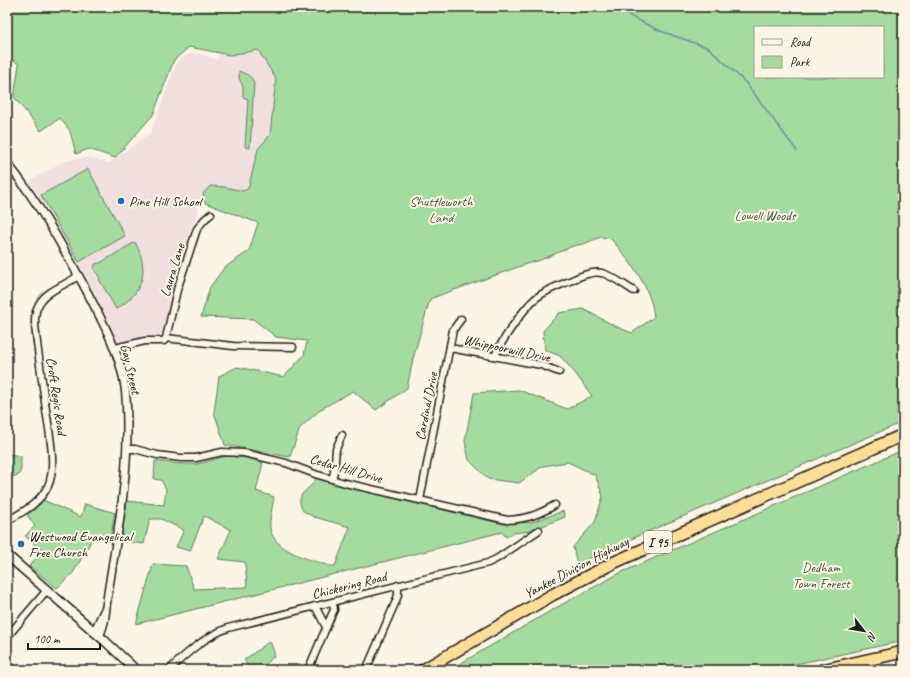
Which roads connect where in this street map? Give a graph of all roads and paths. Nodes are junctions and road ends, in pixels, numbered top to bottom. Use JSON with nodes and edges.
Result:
{"nodes":[{"id":1,"x":7,"y":163,"type":"edge"},
{"id":2,"x":211,"y":214,"type":"dead end"},
{"id":3,"x":78,"y":276,"type":"junction"},
{"id":4,"x":634,"y":291,"type":"dead end"},
{"id":5,"x":461,"y":319,"type":"dead end"},
{"id":6,"x":166,"y":338,"type":"junction"},
{"id":7,"x":293,"y":347,"type":"dead end"},
{"id":8,"x":115,"y":348,"type":"junction"},
{"id":9,"x":450,"y":348,"type":"junction"},
{"id":10,"x":495,"y":356,"type":"junction"},
{"id":11,"x":559,"y":372,"type":"dead end"},
{"id":12,"x":342,"y":435,"type":"dead end"},
{"id":13,"x":903,"y":436,"type":"edge"},
{"id":14,"x":127,"y":450,"type":"junction"},
{"id":15,"x":332,"y":479,"type":"junction"},
{"id":16,"x":420,"y":500,"type":"junction"},
{"id":17,"x":555,"y":505,"type":"dead end"},
{"id":18,"x":7,"y":521,"type":"edge"},
{"id":19,"x":539,"y":530,"type":"dead end"},
{"id":20,"x":7,"y":555,"type":"edge"},
{"id":21,"x":398,"y":585,"type":"junction"},
{"id":22,"x":47,"y":590,"type":"junction"},
{"id":23,"x":333,"y":602,"type":"junction"},
{"id":24,"x":315,"y":606,"type":"junction"},
{"id":25,"x":326,"y":628,"type":"junction"},
{"id":26,"x":97,"y":634,"type":"junction"},
{"id":27,"x":7,"y":637,"type":"edge"},
{"id":28,"x":903,"y":652,"type":"edge"},
{"id":29,"x":7,"y":664,"type":"edge"},
{"id":30,"x":14,"y":670,"type":"edge"},
{"id":31,"x":136,"y":670,"type":"edge"},
{"id":32,"x":169,"y":670,"type":"edge"},
{"id":33,"x":308,"y":670,"type":"edge"},
{"id":34,"x":366,"y":670,"type":"edge"},
{"id":35,"x":423,"y":670,"type":"edge"},
{"id":36,"x":822,"y":670,"type":"edge"}],
"edges":[{"from":1,"to":3,"type":"street","name":"Gay Street"},
{"from":2,"to":6,"type":"street","name":"Laura Lane"},
{"from":3,"to":8,"type":"street","name":"Gay Street"},
{"from":3,"to":18,"type":"street","name":"Croft Regis Road"},
{"from":4,"to":10,"type":"street"},
{"from":5,"to":9,"type":"street","name":"Cardinal Drive"},
{"from":6,"to":7,"type":"street"},
{"from":6,"to":8,"type":"street"},
{"from":8,"to":14,"type":"street","name":"Gay Street"},
{"from":9,"to":10,"type":"street","name":"Whippoorwill Drive"},
{"from":9,"to":16,"type":"street","name":"Cardinal Drive"},
{"from":10,"to":11,"type":"street","name":"Whippoorwill Drive"},
{"from":12,"to":15,"type":"street"},
{"from":13,"to":35,"type":"highway","name":"Yankee Division Highway","number":"I 95"},
{"from":14,"to":15,"type":"street","name":"Cedar Hill Drive"},
{"from":14,"to":26,"type":"street","name":"Gay Street"},
{"from":15,"to":16,"type":"street","name":"Cedar Hill Drive"},
{"from":16,"to":17,"type":"street","name":"Cedar Hill Drive"},
{"from":19,"to":21,"type":"street","name":"Chickering Road"},
{"from":20,"to":22,"type":"main road"},
{"from":21,"to":23,"type":"street","name":"Chickering Road"},
{"from":21,"to":34,"type":"street"},
{"from":22,"to":26,"type":"main road"},
{"from":22,"to":27,"type":"street"},
{"from":23,"to":24,"type":"street","name":"Chickering Road"},
{"from":23,"to":25,"type":"street"},
{"from":24,"to":25,"type":"street"},
{"from":24,"to":32,"type":"street","name":"Chickering Road"},
{"from":25,"to":33,"type":"street"},
{"from":26,"to":31,"type":"main road"},
{"from":28,"to":36,"type":"highway"},
{"from":29,"to":30,"type":"street"}]}
